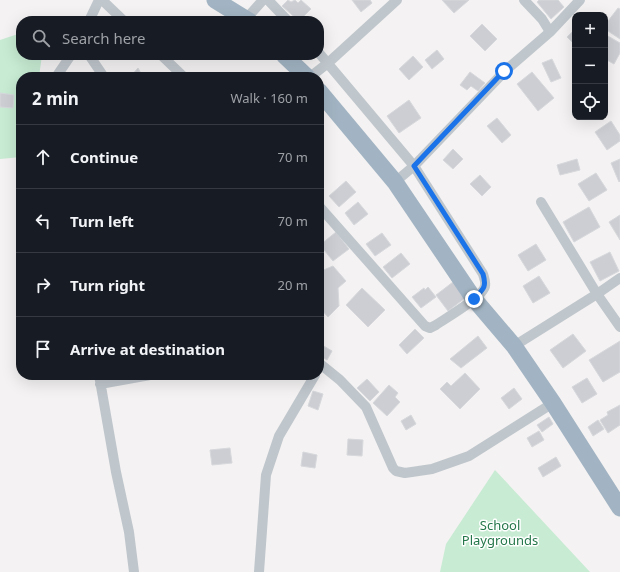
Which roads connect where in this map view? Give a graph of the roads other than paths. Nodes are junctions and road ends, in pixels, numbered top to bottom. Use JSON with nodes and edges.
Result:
{"nodes":[{"id":1,"x":100,"y":0,"type":"edge"},
{"id":2,"x":215,"y":0,"type":"edge"},
{"id":3,"x":263,"y":0,"type":"edge"},
{"id":4,"x":268,"y":0,"type":"edge"},
{"id":5,"x":397,"y":0,"type":"edge"},
{"id":6,"x":524,"y":0,"type":"edge"},
{"id":7,"x":580,"y":0,"type":"edge"},
{"id":8,"x":92,"y":16,"type":"edge"},
{"id":9,"x":118,"y":16,"type":"edge"},
{"id":10,"x":241,"y":16,"type":"edge"},
{"id":11,"x":250,"y":16,"type":"edge"},
{"id":12,"x":283,"y":16,"type":"edge"},
{"id":13,"x":550,"y":32,"type":"junction"},
{"id":14,"x":324,"y":59,"type":"edge"},
{"id":15,"x":68,"y":60,"type":"edge"},
{"id":16,"x":92,"y":60,"type":"edge"},
{"id":17,"x":166,"y":60,"type":"edge"},
{"id":18,"x":290,"y":60,"type":"edge"},
{"id":19,"x":328,"y":63,"type":"junction"},
{"id":20,"x":59,"y":72,"type":"edge"},
{"id":21,"x":101,"y":72,"type":"edge"},
{"id":22,"x":179,"y":72,"type":"edge"},
{"id":23,"x":303,"y":72,"type":"edge"},
{"id":24,"x":316,"y":72,"type":"edge"},
{"id":25,"x":324,"y":96,"type":"edge"},
{"id":26,"x":414,"y":166,"type":"junction"},
{"id":27,"x":395,"y":182,"type":"junction"},
{"id":28,"x":541,"y":202,"type":"dead end"},
{"id":29,"x":324,"y":212,"type":"edge"},
{"id":30,"x":620,"y":278,"type":"edge"},
{"id":31,"x":597,"y":294,"type":"junction"},
{"id":32,"x":474,"y":299,"type":"junction"},
{"id":33,"x":620,"y":328,"type":"edge"},
{"id":34,"x":514,"y":346,"type":"junction"},
{"id":35,"x":324,"y":368,"type":"edge"},
{"id":36,"x":99,"y":380,"type":"edge"},
{"id":37,"x":312,"y":380,"type":"edge"},
{"id":38,"x":552,"y":403,"type":"junction"},
{"id":39,"x":620,"y":508,"type":"edge"},
{"id":40,"x":134,"y":572,"type":"edge"},
{"id":41,"x":259,"y":572,"type":"edge"}],
"edges":[{"from":1,"to":8,"type":"street"},
{"from":1,"to":9,"type":"street"},
{"from":2,"to":10,"type":"highway"},
{"from":3,"to":11,"type":"street"},
{"from":4,"to":12,"type":"street"},
{"from":5,"to":19,"type":"street"},
{"from":6,"to":13,"type":"street"},
{"from":7,"to":13,"type":"street"},
{"from":13,"to":26,"type":"street"},
{"from":14,"to":19,"type":"street"},
{"from":15,"to":20,"type":"street"},
{"from":16,"to":21,"type":"street"},
{"from":17,"to":22,"type":"street"},
{"from":18,"to":23,"type":"highway"},
{"from":19,"to":24,"type":"street"},
{"from":19,"to":26,"type":"street"},
{"from":25,"to":27,"type":"highway"},
{"from":26,"to":27,"type":"street"},
{"from":26,"to":32,"type":"street"},
{"from":27,"to":32,"type":"highway"},
{"from":28,"to":31,"type":"street"},
{"from":29,"to":32,"type":"street"},
{"from":30,"to":31,"type":"street"},
{"from":31,"to":33,"type":"street"},
{"from":31,"to":34,"type":"street"},
{"from":32,"to":34,"type":"highway"},
{"from":34,"to":38,"type":"highway"},
{"from":35,"to":38,"type":"street"},
{"from":36,"to":40,"type":"street"},
{"from":37,"to":41,"type":"street"},
{"from":38,"to":39,"type":"highway"}]}
